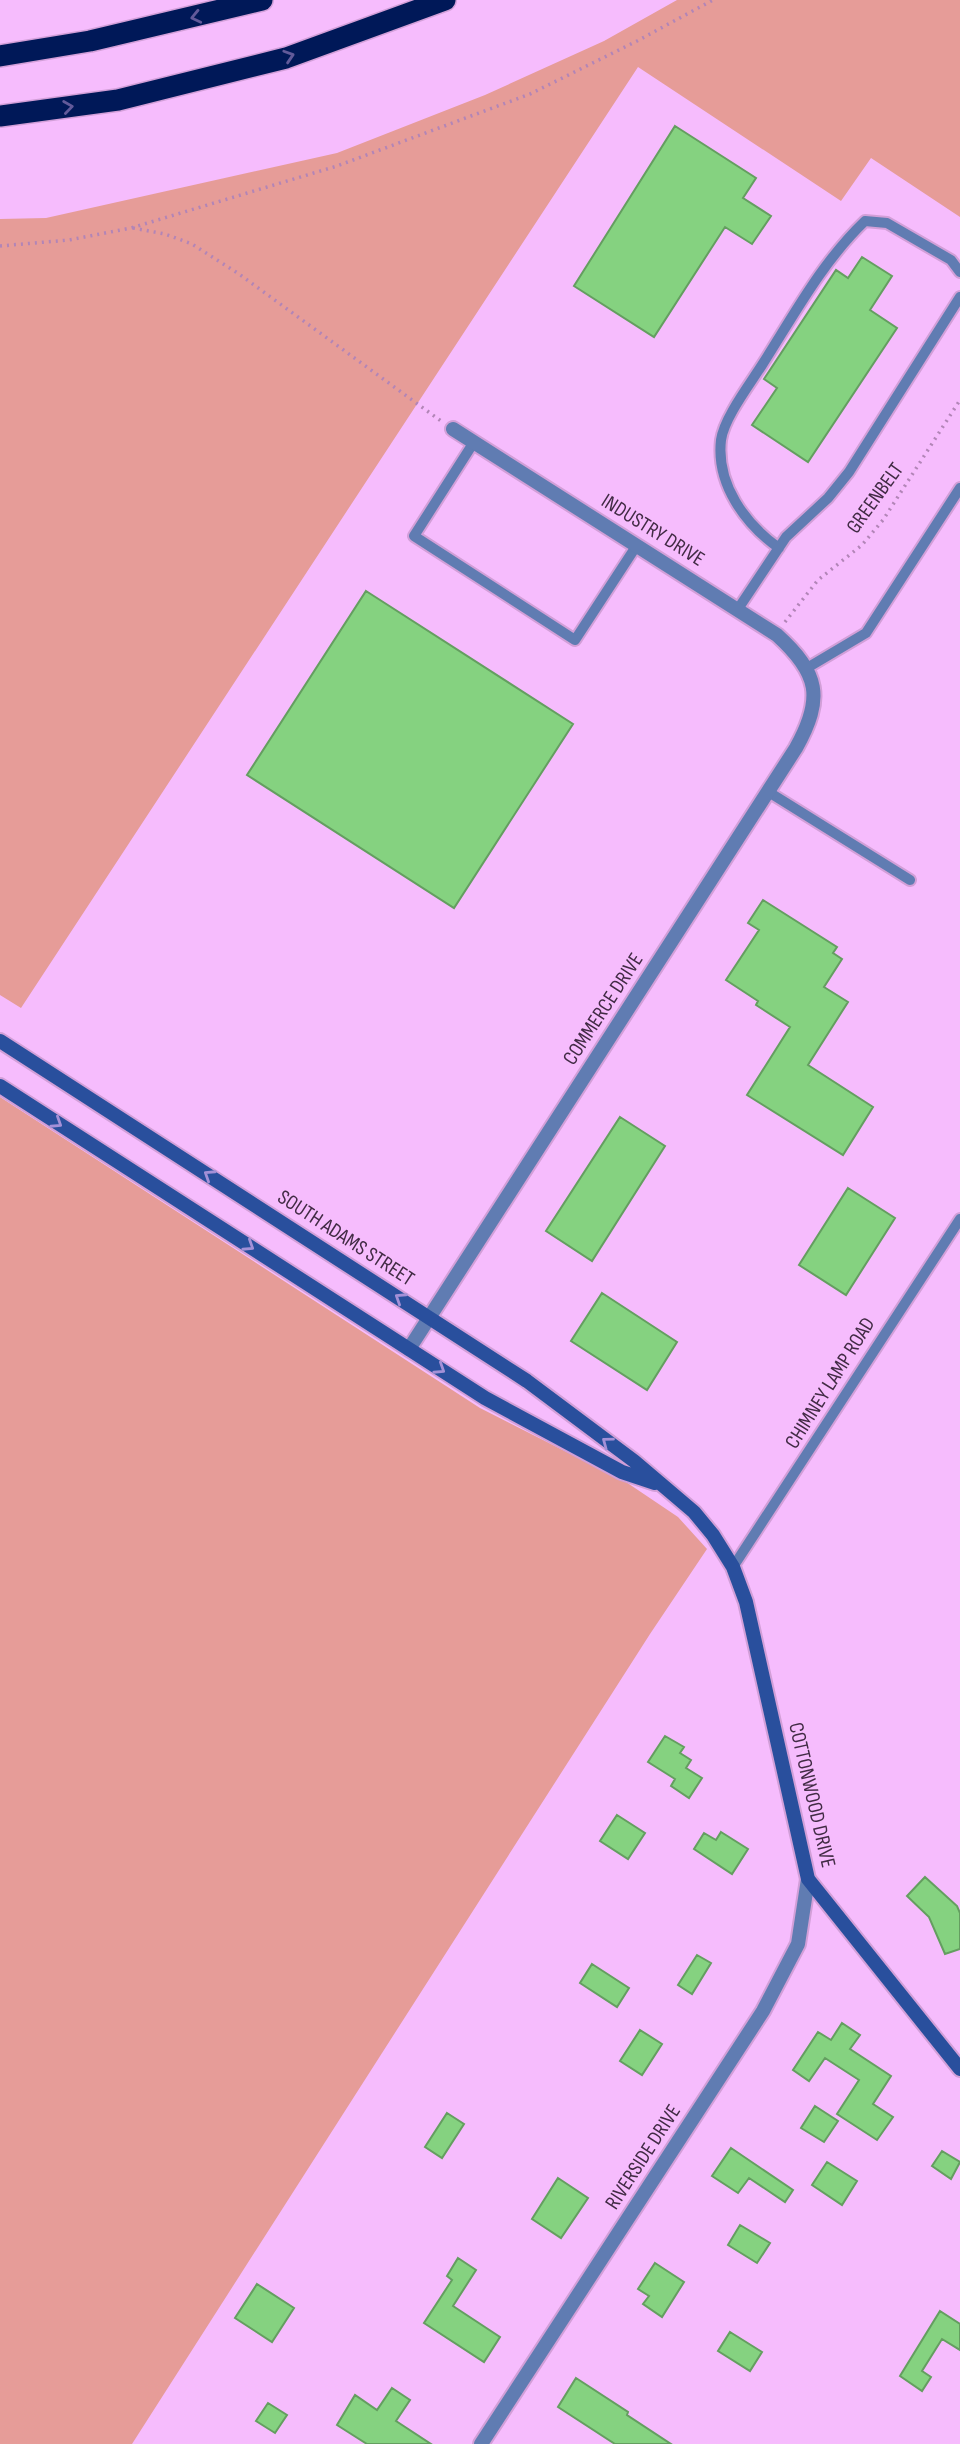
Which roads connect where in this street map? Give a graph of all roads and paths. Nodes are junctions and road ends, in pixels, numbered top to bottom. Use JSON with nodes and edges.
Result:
{"nodes":[{"id":1,"x":262,"y":0,"type":"edge"},
{"id":2,"x":444,"y":0,"type":"edge"},
{"id":3,"x":713,"y":0,"type":"edge"},
{"id":4,"x":1,"y":56,"type":"edge"},
{"id":5,"x":0,"y":116,"type":"edge"},
{"id":6,"x":131,"y":228,"type":"junction"},
{"id":7,"x":0,"y":246,"type":"edge"},
{"id":8,"x":960,"y":272,"type":"edge"},
{"id":9,"x":960,"y":298,"type":"edge"},
{"id":10,"x":960,"y":400,"type":"edge"},
{"id":11,"x":453,"y":429,"type":"joint"},
{"id":12,"x":474,"y":442,"type":"junction"},
{"id":13,"x":960,"y":488,"type":"edge"},
{"id":14,"x":636,"y":545,"type":"junction"},
{"id":15,"x":779,"y":548,"type":"junction"},
{"id":16,"x":738,"y":609,"type":"junction"},
{"id":17,"x":777,"y":635,"type":"junction"},
{"id":18,"x":807,"y":668,"type":"junction"},
{"id":19,"x":813,"y":684,"type":"joint"},
{"id":20,"x":767,"y":791,"type":"junction"},
{"id":21,"x":910,"y":880,"type":"dead end"},
{"id":22,"x":0,"y":1041,"type":"edge"},
{"id":23,"x":0,"y":1086,"type":"edge"},
{"id":24,"x":960,"y":1219,"type":"edge"},
{"id":25,"x":430,"y":1317,"type":"junction"},
{"id":26,"x":409,"y":1349,"type":"junction"},
{"id":27,"x":660,"y":1485,"type":"junction"},
{"id":28,"x":733,"y":1567,"type":"junction"},
{"id":29,"x":808,"y":1879,"type":"junction"},
{"id":30,"x":960,"y":2068,"type":"edge"},
{"id":31,"x":481,"y":2444,"type":"edge"}],
"edges":[{"from":1,"to":4,"type":"highway","one_way":true},
{"from":5,"to":2,"type":"highway","one_way":true},
{"from":3,"to":6,"type":"path"},
{"from":6,"to":7,"type":"path"},
{"from":6,"to":11,"type":"path"},
{"from":8,"to":15,"type":"lane"},
{"from":9,"to":15,"type":"lane"},
{"from":10,"to":17,"type":"path","name":"GREENBELT"},
{"from":11,"to":12,"type":"street","name":"INDUSTRY DRIVE"},
{"from":12,"to":14,"type":"street","name":"INDUSTRY DRIVE"},
{"from":12,"to":14,"type":"lane"},
{"from":13,"to":18,"type":"lane"},
{"from":14,"to":16,"type":"street","name":"INDUSTRY DRIVE"},
{"from":15,"to":16,"type":"lane"},
{"from":16,"to":17,"type":"street","name":"INDUSTRY DRIVE"},
{"from":17,"to":18,"type":"street","name":"INDUSTRY DRIVE"},
{"from":18,"to":19,"type":"street","name":"INDUSTRY DRIVE"},
{"from":19,"to":20,"type":"street","name":"COMMERCE DRIVE"},
{"from":20,"to":21,"type":"lane"},
{"from":20,"to":25,"type":"street","name":"COMMERCE DRIVE"},
{"from":25,"to":22,"type":"street","name":"SOUTH ADAMS STREET","one_way":true},
{"from":23,"to":26,"type":"street","name":"SOUTH ADAMS STREET","one_way":true},
{"from":24,"to":28,"type":"lane","name":"CHIMNEY LAMP ROAD"},
{"from":25,"to":26,"type":"street","name":"COMMERCE DRIVE"},
{"from":27,"to":25,"type":"street","name":"SOUTH ADAMS STREET","one_way":true},
{"from":26,"to":27,"type":"street","name":"SOUTH ADAMS STREET","one_way":true},
{"from":27,"to":28,"type":"street","name":"SOUTH ADAMS STREET"},
{"from":28,"to":29,"type":"street","name":"COTTONWOOD DRIVE"},
{"from":29,"to":30,"type":"street","name":"COTTONWOOD DRIVE"},
{"from":29,"to":31,"type":"street","name":"RIVERSIDE DRIVE"}]}
